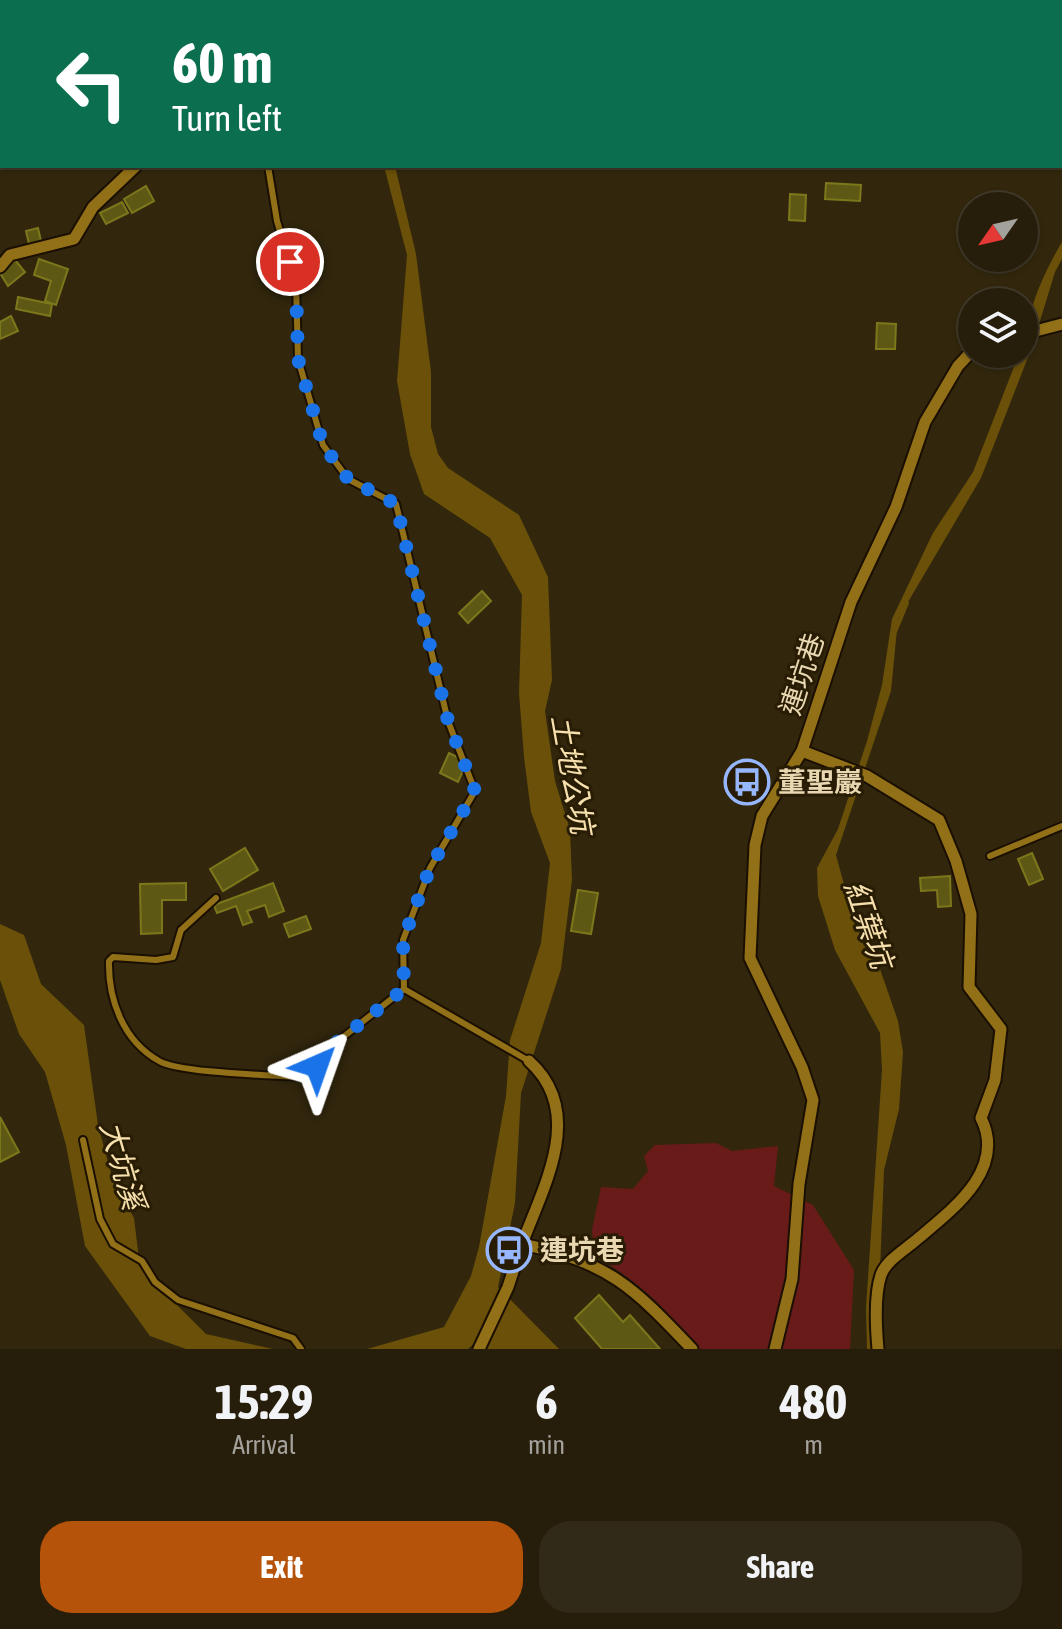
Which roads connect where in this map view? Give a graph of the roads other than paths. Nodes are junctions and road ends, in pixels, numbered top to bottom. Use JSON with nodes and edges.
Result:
{"nodes":[{"id":1,"x":134,"y":168,"type":"edge"},
{"id":2,"x":268,"y":168,"type":"edge"},
{"id":3,"x":0,"y":267,"type":"edge"},
{"id":4,"x":1062,"y":324,"type":"edge"},
{"id":5,"x":1038,"y":331,"type":"edge"},
{"id":6,"x":958,"y":366,"type":"edge"},
{"id":7,"x":802,"y":751,"type":"junction"},
{"id":8,"x":1062,"y":826,"type":"edge"},
{"id":9,"x":990,"y":856,"type":"dead end"},
{"id":10,"x":216,"y":898,"type":"dead end"},
{"id":11,"x":404,"y":989,"type":"junction"},
{"id":12,"x":529,"y":1061,"type":"joint"},
{"id":13,"x":83,"y":1140,"type":"dead end"},
{"id":14,"x":522,"y":1244,"type":"junction"},
{"id":15,"x":301,"y":1349,"type":"edge"},
{"id":16,"x":479,"y":1349,"type":"edge"},
{"id":17,"x":692,"y":1349,"type":"edge"},
{"id":18,"x":775,"y":1349,"type":"edge"},
{"id":19,"x":878,"y":1349,"type":"edge"}],
"edges":[{"from":1,"to":3,"type":"street"},
{"from":2,"to":11,"type":"lane"},
{"from":4,"to":5,"type":"street"},
{"from":6,"to":7,"type":"street","name":"連坑巷"},
{"from":7,"to":18,"type":"street","name":"連坑巷"},
{"from":7,"to":19,"type":"street"},
{"from":8,"to":9,"type":"lane"},
{"from":10,"to":11,"type":"lane"},
{"from":11,"to":12,"type":"lane"},
{"from":12,"to":14,"type":"street"},
{"from":13,"to":15,"type":"lane"},
{"from":14,"to":16,"type":"street"},
{"from":14,"to":17,"type":"street"}]}
